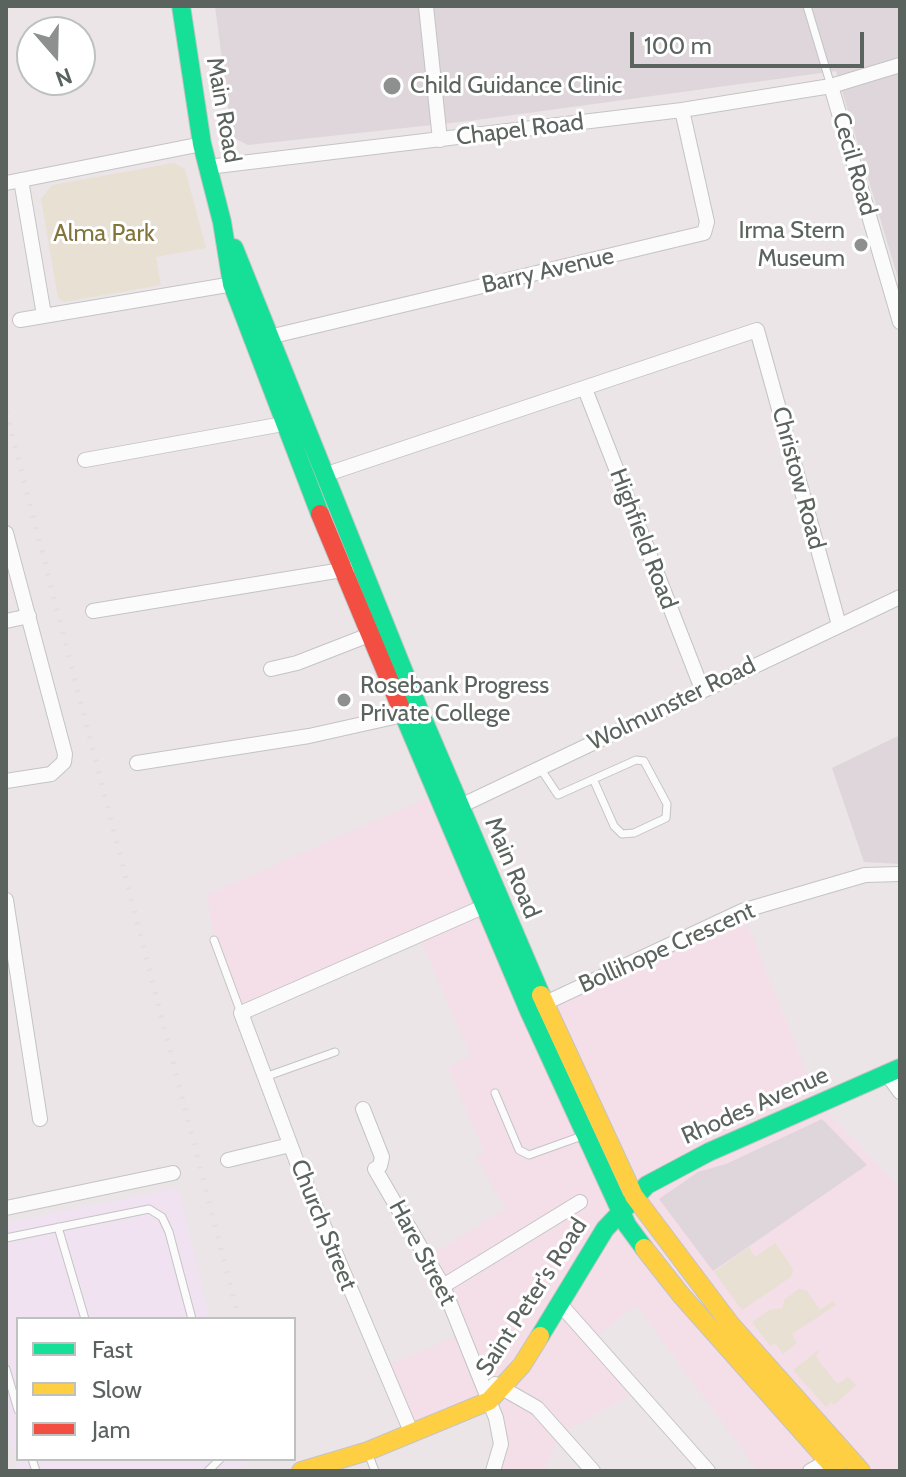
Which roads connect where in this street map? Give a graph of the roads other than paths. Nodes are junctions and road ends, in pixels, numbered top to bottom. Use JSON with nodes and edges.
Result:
{"nodes":[{"id":1,"x":181,"y":6,"type":"edge"},
{"id":2,"x":426,"y":6,"type":"edge"},
{"id":3,"x":807,"y":6,"type":"edge"},
{"id":4,"x":900,"y":65,"type":"edge"},
{"id":5,"x":831,"y":86,"type":"junction"},
{"id":6,"x":682,"y":110,"type":"junction"},
{"id":7,"x":440,"y":140,"type":"junction"},
{"id":8,"x":202,"y":144,"type":"junction"},
{"id":9,"x":208,"y":167,"type":"junction"},
{"id":10,"x":13,"y":182,"type":"edge"},
{"id":11,"x":240,"y":282,"type":"junction"},
{"id":12,"x":44,"y":315,"type":"junction"},
{"id":13,"x":20,"y":320,"type":"dead end"},
{"id":14,"x":900,"y":322,"type":"edge"},
{"id":15,"x":269,"y":337,"type":"junction"},
{"id":16,"x":585,"y":389,"type":"junction"},
{"id":17,"x":283,"y":424,"type":"junction"},
{"id":18,"x":85,"y":460,"type":"dead end"},
{"id":19,"x":333,"y":472,"type":"dead end"},
{"id":20,"x":6,"y":533,"type":"edge"},
{"id":21,"x":351,"y":569,"type":"junction"},
{"id":22,"x":900,"y":597,"type":"edge"},
{"id":23,"x":93,"y":611,"type":"dead end"},
{"id":24,"x":29,"y":616,"type":"junction"},
{"id":25,"x":6,"y":621,"type":"edge"},
{"id":26,"x":839,"y":625,"type":"junction"},
{"id":27,"x":369,"y":635,"type":"junction"},
{"id":28,"x":271,"y":669,"type":"dead end"},
{"id":29,"x":702,"y":689,"type":"junction"},
{"id":30,"x":412,"y":713,"type":"junction"},
{"id":31,"x":137,"y":763,"type":"dead end"},
{"id":32,"x":540,"y":768,"type":"junction"},
{"id":33,"x":6,"y":781,"type":"edge"},
{"id":34,"x":594,"y":781,"type":"junction"},
{"id":35,"x":453,"y":810,"type":"junction"},
{"id":36,"x":900,"y":874,"type":"edge"},
{"id":37,"x":6,"y":900,"type":"edge"},
{"id":38,"x":492,"y":903,"type":"junction"},
{"id":39,"x":214,"y":940,"type":"dead end"},
{"id":40,"x":537,"y":1007,"type":"junction"},
{"id":41,"x":241,"y":1013,"type":"junction"},
{"id":42,"x":335,"y":1052,"type":"dead end"},
{"id":43,"x":894,"y":1071,"type":"edge"},
{"id":44,"x":265,"y":1077,"type":"junction"},
{"id":45,"x":900,"y":1092,"type":"edge"},
{"id":46,"x":495,"y":1093,"type":"dead end"},
{"id":47,"x":363,"y":1109,"type":"dead end"},
{"id":48,"x":40,"y":1119,"type":"dead end"},
{"id":49,"x":593,"y":1131,"type":"junction"},
{"id":50,"x":290,"y":1145,"type":"junction"},
{"id":51,"x":228,"y":1160,"type":"dead end"},
{"id":52,"x":173,"y":1173,"type":"dead end"},
{"id":53,"x":634,"y":1196,"type":"junction"},
{"id":54,"x":580,"y":1202,"type":"dead end"},
{"id":55,"x":6,"y":1208,"type":"edge"},
{"id":56,"x":619,"y":1210,"type":"junction"},
{"id":57,"x":58,"y":1227,"type":"junction"},
{"id":58,"x":6,"y":1238,"type":"edge"},
{"id":59,"x":443,"y":1286,"type":"junction"},
{"id":60,"x":560,"y":1304,"type":"junction"},
{"id":61,"x":84,"y":1317,"type":"edge"},
{"id":62,"x":191,"y":1317,"type":"edge"},
{"id":63,"x":6,"y":1369,"type":"edge"},
{"id":64,"x":480,"y":1378,"type":"junction"},
{"id":65,"x":505,"y":1387,"type":"junction"},
{"id":66,"x":489,"y":1401,"type":"junction"},
{"id":67,"x":16,"y":1403,"type":"edge"},
{"id":68,"x":412,"y":1434,"type":"junction"},
{"id":69,"x":368,"y":1451,"type":"junction"},
{"id":70,"x":836,"y":1461,"type":"edge"},
{"id":71,"x":331,"y":1467,"type":"edge"},
{"id":72,"x":301,"y":1471,"type":"edge"},
{"id":73,"x":375,"y":1471,"type":"edge"},
{"id":74,"x":493,"y":1471,"type":"edge"},
{"id":75,"x":593,"y":1471,"type":"edge"},
{"id":76,"x":708,"y":1471,"type":"edge"},
{"id":77,"x":810,"y":1471,"type":"edge"},
{"id":78,"x":861,"y":1471,"type":"edge"}],
"edges":[{"from":1,"to":8,"type":"main road","name":"Main Road"},
{"from":2,"to":7,"type":"street"},
{"from":3,"to":5,"type":"lane","name":"Cecil Road"},
{"from":4,"to":5,"type":"street","name":"Chapel Road"},
{"from":5,"to":6,"type":"street","name":"Chapel Road"},
{"from":5,"to":14,"type":"street","name":"Cecil Road"},
{"from":6,"to":7,"type":"street","name":"Chapel Road"},
{"from":6,"to":15,"type":"street","name":"Barry Avenue"},
{"from":7,"to":9,"type":"street","name":"Chapel Road"},
{"from":8,"to":9,"type":"main road","name":"Main Road"},
{"from":8,"to":10,"type":"street"},
{"from":9,"to":11,"type":"main road","name":"Main Road"},
{"from":10,"to":12,"type":"street"},
{"from":11,"to":12,"type":"street"},
{"from":11,"to":15,"type":"main road","name":"Main Road"},
{"from":11,"to":17,"type":"main road","name":"Main Road"},
{"from":12,"to":13,"type":"street"},
{"from":15,"to":21,"type":"main road","name":"Main Road"},
{"from":16,"to":19,"type":"street"},
{"from":16,"to":26,"type":"street","name":"Christow Road"},
{"from":16,"to":29,"type":"street","name":"Highfield Road"},
{"from":17,"to":18,"type":"street"},
{"from":17,"to":21,"type":"main road","name":"Main Road"},
{"from":20,"to":24,"type":"street"},
{"from":21,"to":23,"type":"street"},
{"from":21,"to":27,"type":"main road","name":"Main Road"},
{"from":21,"to":30,"type":"main road","name":"Main Road"},
{"from":22,"to":26,"type":"street","name":"Wolmunster Road"},
{"from":24,"to":25,"type":"street"},
{"from":24,"to":33,"type":"street"},
{"from":26,"to":29,"type":"street","name":"Wolmunster Road"},
{"from":27,"to":28,"type":"street"},
{"from":27,"to":30,"type":"main road","name":"Main Road"},
{"from":29,"to":32,"type":"street","name":"Wolmunster Road"},
{"from":30,"to":31,"type":"street"},
{"from":30,"to":35,"type":"main road","name":"Main Road"},
{"from":32,"to":34,"type":"lane"},
{"from":32,"to":35,"type":"street","name":"Wolmunster Road"},
{"from":34,"to":34,"type":"lane"},
{"from":35,"to":38,"type":"main road","name":"Main Road"},
{"from":36,"to":40,"type":"street","name":"Bollihope Crescent"},
{"from":37,"to":48,"type":"street"},
{"from":38,"to":40,"type":"main road","name":"Main Road"},
{"from":38,"to":41,"type":"street"},
{"from":39,"to":41,"type":"lane"},
{"from":40,"to":49,"type":"main road","name":"Main Road"},
{"from":41,"to":44,"type":"street","name":"Church Street"},
{"from":42,"to":44,"type":"lane"},
{"from":43,"to":45,"type":"street"},
{"from":43,"to":53,"type":"main road","name":"Rhodes Avenue"},
{"from":44,"to":50,"type":"street","name":"Church Street"},
{"from":46,"to":49,"type":"lane"},
{"from":47,"to":59,"type":"street","name":"Hare Street"},
{"from":49,"to":53,"type":"main road","name":"Main Road"},
{"from":49,"to":56,"type":"main road","name":"Main Road"},
{"from":50,"to":51,"type":"street"},
{"from":50,"to":68,"type":"street","name":"Church Street"},
{"from":52,"to":55,"type":"street"},
{"from":53,"to":56,"type":"main road","name":"Rhodes Avenue"},
{"from":53,"to":70,"type":"main road","name":"Main Road"},
{"from":54,"to":59,"type":"street"},
{"from":56,"to":60,"type":"main road","name":"Saint Peter's Road"},
{"from":56,"to":70,"type":"main road","name":"Main Road"},
{"from":57,"to":58,"type":"lane"},
{"from":57,"to":61,"type":"lane"},
{"from":57,"to":62,"type":"lane"},
{"from":59,"to":64,"type":"street","name":"Hare Street"},
{"from":60,"to":65,"type":"main road","name":"Saint Peter's Road"},
{"from":60,"to":76,"type":"street"},
{"from":63,"to":67,"type":"lane"},
{"from":64,"to":65,"type":"street"},
{"from":64,"to":66,"type":"street","name":"Hare Street"},
{"from":65,"to":66,"type":"main road","name":"Saint Peter's Road"},
{"from":65,"to":75,"type":"street"},
{"from":66,"to":68,"type":"main road","name":"Saint Peter's Road"},
{"from":66,"to":74,"type":"street","name":"Hare Street"},
{"from":68,"to":69,"type":"main road","name":"Saint Peter's Road"},
{"from":69,"to":71,"type":"main road","name":"Saint Peter's Road"},
{"from":69,"to":73,"type":"lane"},
{"from":70,"to":77,"type":"street"},
{"from":70,"to":78,"type":"main road","name":"Main Road"},
{"from":71,"to":72,"type":"main road","name":"Saint Peter's Road"}]}
